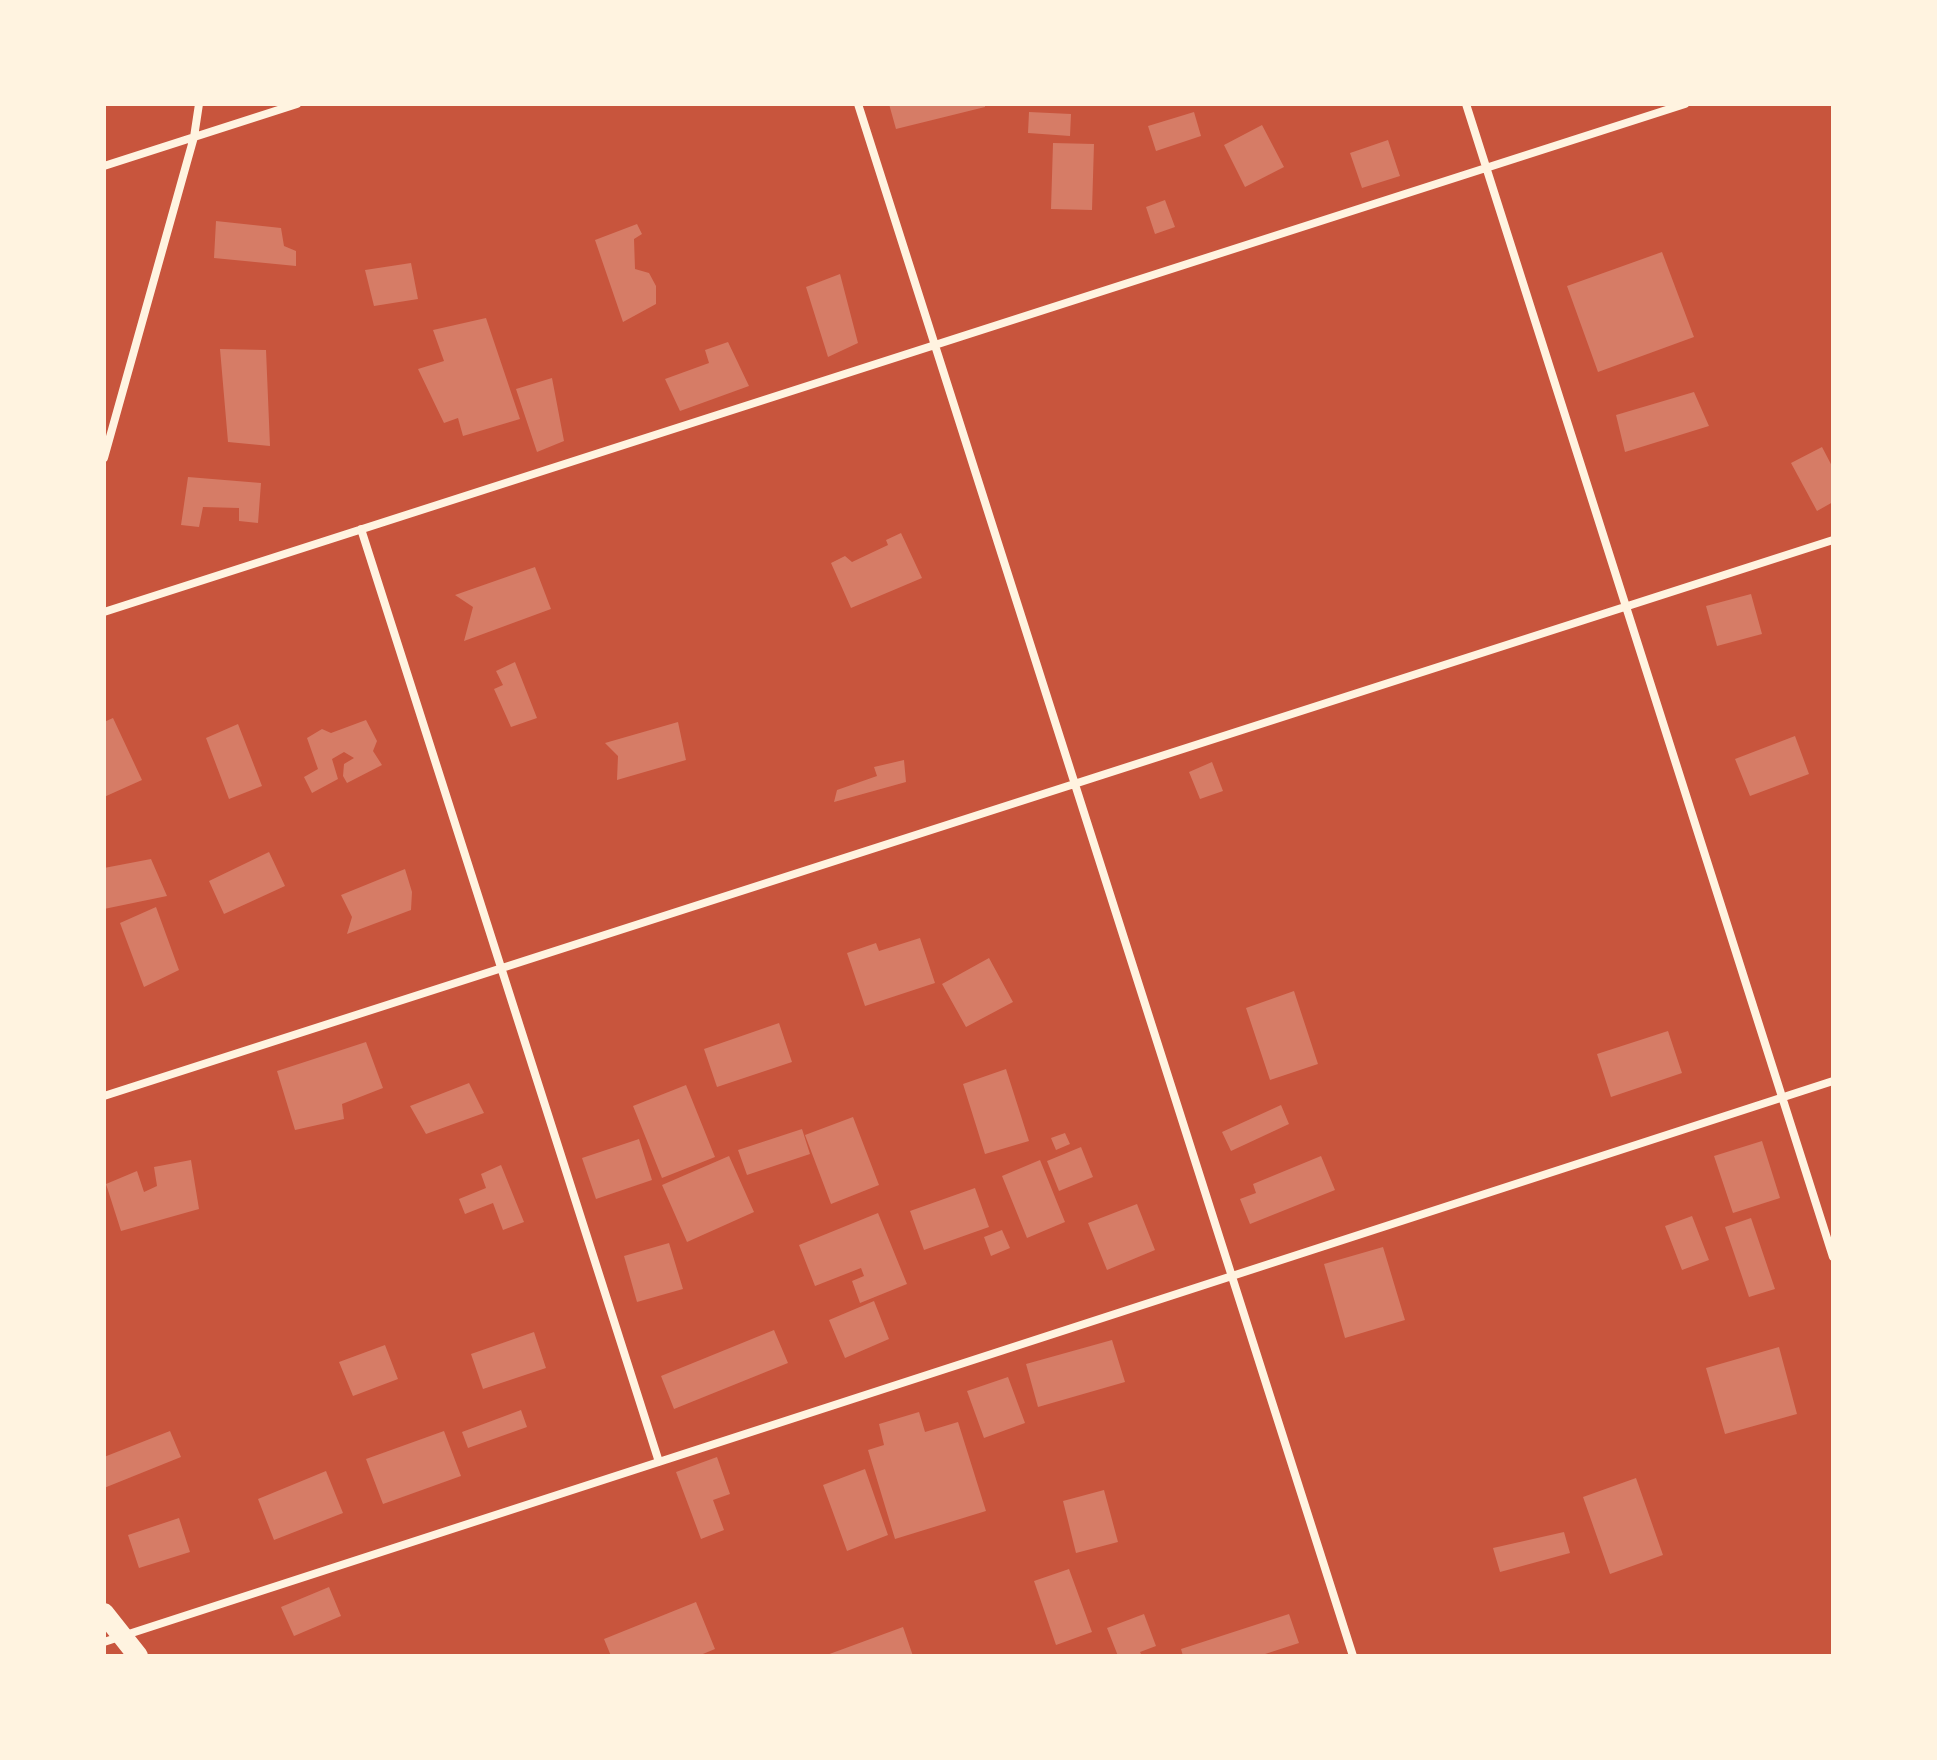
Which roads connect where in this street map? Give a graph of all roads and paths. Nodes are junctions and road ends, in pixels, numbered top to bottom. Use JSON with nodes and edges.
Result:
{"nodes":[{"id":1,"x":199,"y":104,"type":"edge"},
{"id":2,"x":297,"y":104,"type":"edge"},
{"id":3,"x":858,"y":104,"type":"edge"},
{"id":4,"x":1466,"y":104,"type":"edge"},
{"id":5,"x":1685,"y":104,"type":"edge"},
{"id":6,"x":194,"y":137,"type":"junction"},
{"id":7,"x":104,"y":166,"type":"edge"},
{"id":8,"x":1487,"y":168,"type":"junction"},
{"id":9,"x":935,"y":345,"type":"junction"},
{"id":10,"x":104,"y":458,"type":"edge"},
{"id":11,"x":361,"y":529,"type":"junction"},
{"id":12,"x":1833,"y":540,"type":"edge"},
{"id":13,"x":1626,"y":607,"type":"junction"},
{"id":14,"x":104,"y":612,"type":"edge"},
{"id":15,"x":1075,"y":784,"type":"junction"},
{"id":16,"x":501,"y":968,"type":"junction"},
{"id":17,"x":1833,"y":1081,"type":"edge"},
{"id":18,"x":104,"y":1096,"type":"edge"},
{"id":19,"x":1782,"y":1097,"type":"junction"},
{"id":20,"x":1833,"y":1257,"type":"edge"},
{"id":21,"x":1232,"y":1276,"type":"junction"},
{"id":22,"x":659,"y":1462,"type":"junction"},
{"id":23,"x":104,"y":1613,"type":"edge"},
{"id":24,"x":113,"y":1639,"type":"edge"},
{"id":25,"x":138,"y":1656,"type":"edge"},
{"id":26,"x":1353,"y":1656,"type":"edge"}],
"edges":[{"from":1,"to":6,"type":"street"},
{"from":2,"to":6,"type":"street"},
{"from":3,"to":9,"type":"street"},
{"from":4,"to":8,"type":"street"},
{"from":5,"to":8,"type":"street"},
{"from":6,"to":7,"type":"street"},
{"from":6,"to":10,"type":"street"},
{"from":8,"to":9,"type":"street"},
{"from":8,"to":13,"type":"street"},
{"from":9,"to":11,"type":"street"},
{"from":9,"to":15,"type":"street"},
{"from":11,"to":14,"type":"street"},
{"from":11,"to":16,"type":"street"},
{"from":12,"to":13,"type":"street"},
{"from":13,"to":15,"type":"street"},
{"from":13,"to":19,"type":"street"},
{"from":15,"to":16,"type":"street"},
{"from":15,"to":21,"type":"street"},
{"from":16,"to":18,"type":"street"},
{"from":16,"to":22,"type":"street"},
{"from":17,"to":19,"type":"street"},
{"from":19,"to":20,"type":"street"},
{"from":19,"to":21,"type":"street"},
{"from":21,"to":22,"type":"street"},
{"from":21,"to":26,"type":"street"},
{"from":22,"to":24,"type":"street"},
{"from":23,"to":24,"type":"main road"},
{"from":24,"to":25,"type":"main road"}]}
